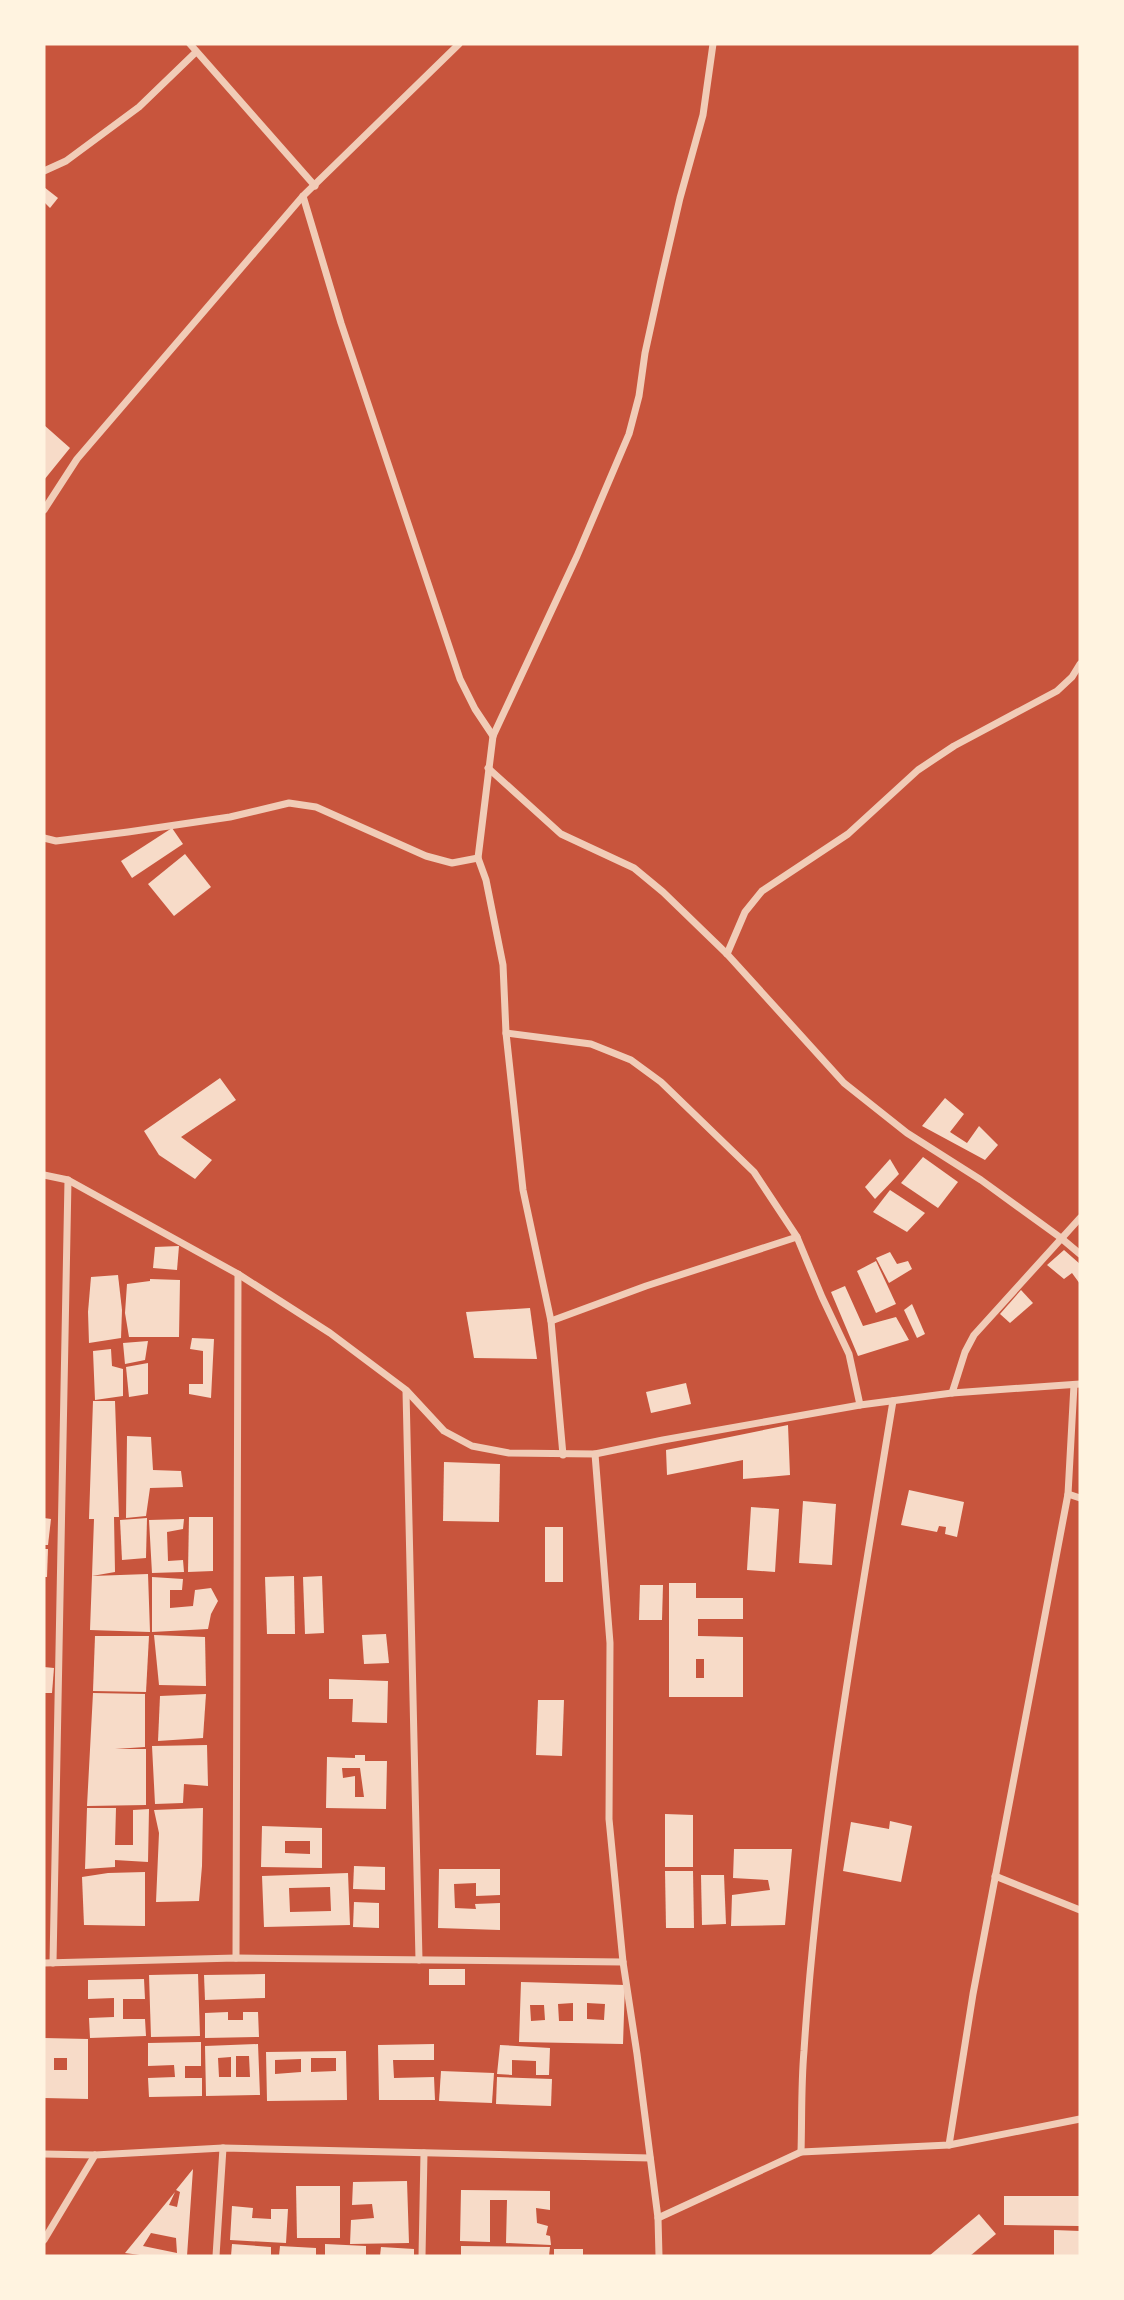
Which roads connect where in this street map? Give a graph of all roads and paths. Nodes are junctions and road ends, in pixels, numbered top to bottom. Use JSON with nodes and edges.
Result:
{"nodes":[{"id":1,"x":190,"y":44,"type":"edge"},
{"id":2,"x":459,"y":44,"type":"edge"},
{"id":3,"x":713,"y":44,"type":"edge"},
{"id":4,"x":196,"y":52,"type":"junction"},
{"id":5,"x":44,"y":171,"type":"edge"},
{"id":6,"x":315,"y":186,"type":"junction"},
{"id":7,"x":303,"y":196,"type":"junction"},
{"id":8,"x":44,"y":510,"type":"edge"},
{"id":9,"x":1080,"y":664,"type":"edge"},
{"id":10,"x":493,"y":736,"type":"junction"},
{"id":11,"x":488,"y":768,"type":"junction"},
{"id":12,"x":44,"y":838,"type":"edge"},
{"id":13,"x":478,"y":858,"type":"junction"},
{"id":14,"x":727,"y":954,"type":"junction"},
{"id":15,"x":506,"y":1033,"type":"junction"},
{"id":16,"x":44,"y":1175,"type":"edge"},
{"id":17,"x":68,"y":1180,"type":"junction"},
{"id":18,"x":1080,"y":1218,"type":"edge"},
{"id":19,"x":797,"y":1237,"type":"junction"},
{"id":20,"x":1061,"y":1238,"type":"junction"},
{"id":21,"x":1080,"y":1254,"type":"edge"},
{"id":22,"x":238,"y":1274,"type":"junction"},
{"id":23,"x":551,"y":1321,"type":"junction"},
{"id":24,"x":1077,"y":1385,"type":"edge"},
{"id":25,"x":406,"y":1390,"type":"junction"},
{"id":26,"x":952,"y":1393,"type":"junction"},
{"id":27,"x":893,"y":1401,"type":"junction"},
{"id":28,"x":860,"y":1405,"type":"junction"},
{"id":29,"x":595,"y":1454,"type":"junction"},
{"id":30,"x":564,"y":1455,"type":"junction"},
{"id":31,"x":1068,"y":1494,"type":"junction"},
{"id":32,"x":1080,"y":1498,"type":"edge"},
{"id":33,"x":995,"y":1876,"type":"junction"},
{"id":34,"x":1080,"y":1910,"type":"edge"},
{"id":35,"x":236,"y":1958,"type":"junction"},
{"id":36,"x":419,"y":1960,"type":"junction"},
{"id":37,"x":623,"y":1962,"type":"junction"},
{"id":38,"x":44,"y":1963,"type":"edge"},
{"id":39,"x":53,"y":1963,"type":"junction"},
{"id":40,"x":1080,"y":2119,"type":"edge"},
{"id":41,"x":949,"y":2145,"type":"junction"},
{"id":42,"x":223,"y":2148,"type":"junction"},
{"id":43,"x":801,"y":2152,"type":"junction"},
{"id":44,"x":424,"y":2153,"type":"junction"},
{"id":45,"x":44,"y":2154,"type":"edge"},
{"id":46,"x":95,"y":2155,"type":"junction"},
{"id":47,"x":650,"y":2158,"type":"junction"},
{"id":48,"x":658,"y":2218,"type":"junction"},
{"id":49,"x":44,"y":2240,"type":"edge"},
{"id":50,"x":216,"y":2256,"type":"edge"},
{"id":51,"x":422,"y":2256,"type":"edge"},
{"id":52,"x":659,"y":2256,"type":"edge"}],
"edges":[{"from":1,"to":4,"type":"street"},
{"from":2,"to":6,"type":"street"},
{"from":3,"to":10,"type":"street"},
{"from":4,"to":5,"type":"street"},
{"from":4,"to":6,"type":"street"},
{"from":6,"to":7,"type":"street"},
{"from":7,"to":8,"type":"street"},
{"from":7,"to":10,"type":"street"},
{"from":9,"to":14,"type":"street"},
{"from":10,"to":11,"type":"street"},
{"from":11,"to":13,"type":"street"},
{"from":11,"to":14,"type":"street"},
{"from":12,"to":13,"type":"street"},
{"from":13,"to":15,"type":"street"},
{"from":14,"to":20,"type":"street"},
{"from":15,"to":19,"type":"street"},
{"from":15,"to":23,"type":"street"},
{"from":16,"to":17,"type":"street"},
{"from":17,"to":22,"type":"street"},
{"from":17,"to":39,"type":"street"},
{"from":18,"to":20,"type":"street"},
{"from":19,"to":23,"type":"street"},
{"from":19,"to":28,"type":"street"},
{"from":20,"to":21,"type":"street"},
{"from":20,"to":26,"type":"street"},
{"from":22,"to":25,"type":"street"},
{"from":22,"to":35,"type":"street"},
{"from":23,"to":30,"type":"street"},
{"from":24,"to":26,"type":"street"},
{"from":24,"to":31,"type":"street"},
{"from":25,"to":30,"type":"street"},
{"from":25,"to":36,"type":"street"},
{"from":26,"to":27,"type":"street"},
{"from":27,"to":28,"type":"street"},
{"from":27,"to":43,"type":"street"},
{"from":28,"to":29,"type":"street"},
{"from":29,"to":30,"type":"street"},
{"from":29,"to":37,"type":"street"},
{"from":31,"to":32,"type":"street"},
{"from":31,"to":33,"type":"street"},
{"from":33,"to":34,"type":"street"},
{"from":33,"to":41,"type":"street"},
{"from":35,"to":36,"type":"street"},
{"from":35,"to":39,"type":"street"},
{"from":36,"to":37,"type":"street"},
{"from":37,"to":47,"type":"street"},
{"from":38,"to":39,"type":"street"},
{"from":40,"to":41,"type":"street"},
{"from":41,"to":43,"type":"street"},
{"from":42,"to":44,"type":"street"},
{"from":42,"to":46,"type":"street"},
{"from":42,"to":50,"type":"street"},
{"from":43,"to":48,"type":"street"},
{"from":44,"to":47,"type":"street"},
{"from":44,"to":51,"type":"street"},
{"from":45,"to":46,"type":"street"},
{"from":46,"to":49,"type":"street"},
{"from":47,"to":48,"type":"street"},
{"from":48,"to":52,"type":"street"}]}
